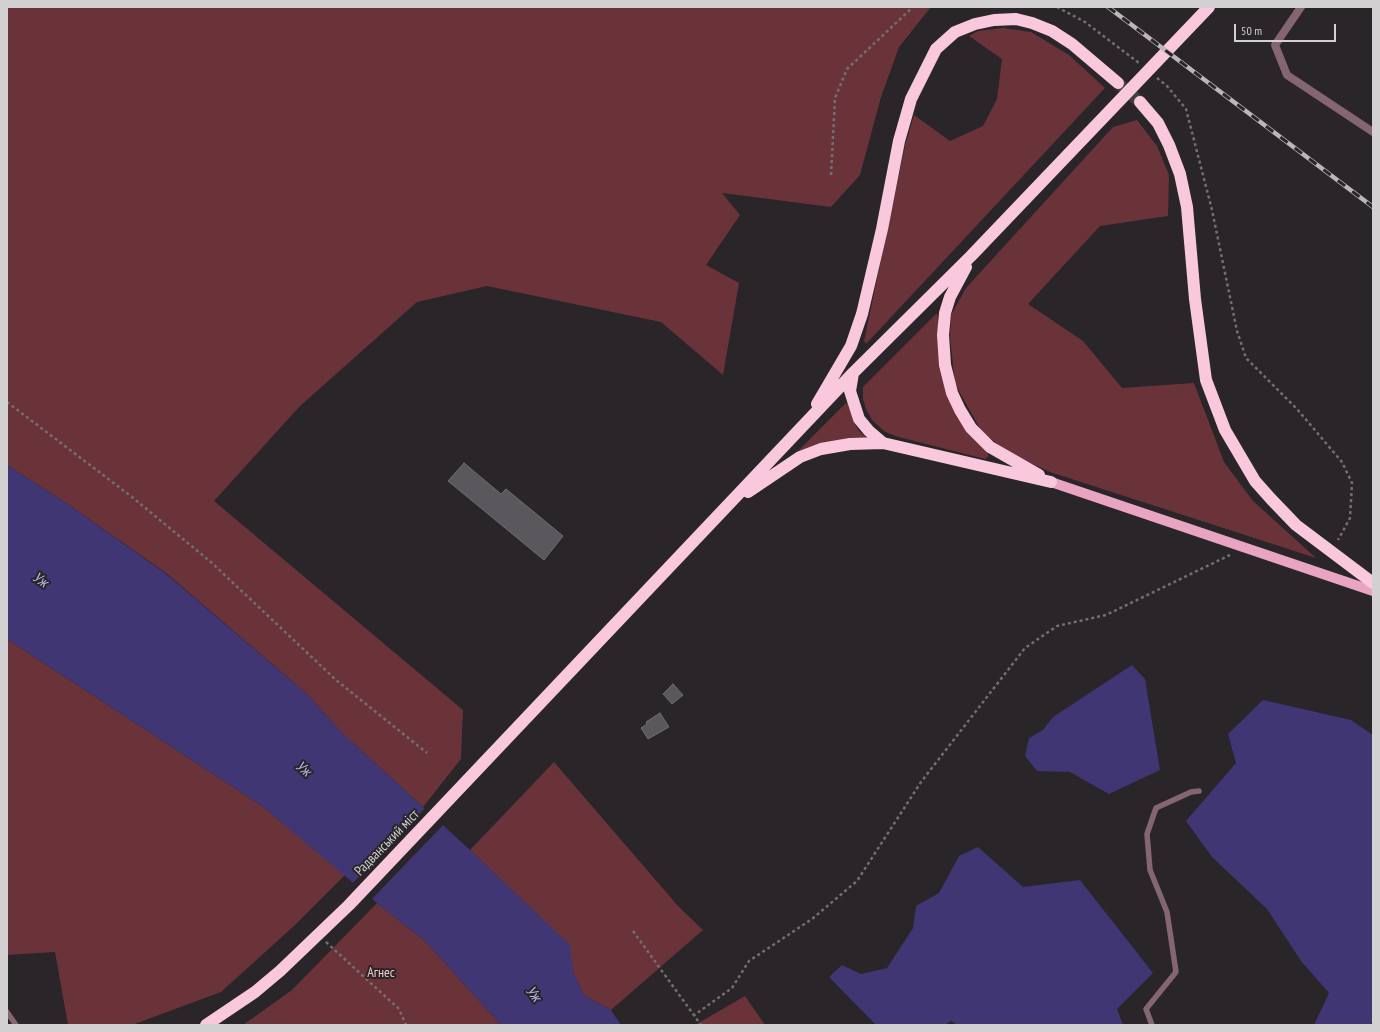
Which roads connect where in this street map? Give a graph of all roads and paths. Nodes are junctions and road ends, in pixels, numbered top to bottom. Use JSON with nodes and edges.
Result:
{"nodes":[{"id":1,"x":913,"y":7,"type":"edge"},
{"id":2,"x":1057,"y":7,"type":"edge"},
{"id":3,"x":1209,"y":7,"type":"edge"},
{"id":4,"x":1301,"y":7,"type":"edge"},
{"id":5,"x":1142,"y":66,"type":"dead end"},
{"id":6,"x":1154,"y":76,"type":"dead end"},
{"id":7,"x":1118,"y":83,"type":"tunnel mouth"},
{"id":8,"x":1140,"y":102,"type":"tunnel mouth"},
{"id":9,"x":1373,"y":132,"type":"edge"},
{"id":10,"x":831,"y":175,"type":"dead end"},
{"id":11,"x":971,"y":256,"type":"junction"},
{"id":12,"x":853,"y":373,"type":"junction"},
{"id":13,"x":7,"y":402,"type":"edge"},
{"id":14,"x":808,"y":421,"type":"junction"},
{"id":15,"x":884,"y":443,"type":"junction"},
{"id":16,"x":1050,"y":482,"type":"junction"},
{"id":17,"x":729,"y":505,"type":"junction"},
{"id":18,"x":1245,"y":548,"type":"junction"},
{"id":19,"x":1332,"y":551,"type":"junction"},
{"id":20,"x":1373,"y":583,"type":"edge"},
{"id":21,"x":1373,"y":590,"type":"edge"},
{"id":22,"x":427,"y":753,"type":"dead end"},
{"id":23,"x":1199,"y":791,"type":"dead end"},
{"id":24,"x":633,"y":931,"type":"dead end"},
{"id":25,"x":318,"y":935,"type":"junction"},
{"id":26,"x":7,"y":1012,"type":"edge"},
{"id":27,"x":693,"y":1016,"type":"junction"},
{"id":28,"x":16,"y":1025,"type":"edge"},
{"id":29,"x":206,"y":1025,"type":"edge"},
{"id":30,"x":406,"y":1025,"type":"edge"},
{"id":31,"x":701,"y":1025,"type":"edge"},
{"id":32,"x":1152,"y":1025,"type":"edge"}],
"edges":[{"from":1,"to":10,"type":"path"},
{"from":2,"to":5,"type":"path"},
{"from":3,"to":11,"type":"highway"},
{"from":4,"to":9,"type":"street"},
{"from":6,"to":19,"type":"path"},
{"from":7,"to":14,"type":"highway"},
{"from":8,"to":19,"type":"highway"},
{"from":11,"to":12,"type":"highway"},
{"from":11,"to":16,"type":"highway"},
{"from":12,"to":14,"type":"highway"},
{"from":12,"to":15,"type":"highway"},
{"from":13,"to":22,"type":"path"},
{"from":14,"to":17,"type":"highway"},
{"from":15,"to":16,"type":"highway"},
{"from":15,"to":17,"type":"highway"},
{"from":16,"to":18,"type":"main road"},
{"from":17,"to":25,"type":"highway","name":"Радванський міст"},
{"from":18,"to":21,"type":"main road"},
{"from":18,"to":27,"type":"path"},
{"from":19,"to":20,"type":"highway"},
{"from":23,"to":32,"type":"lane"},
{"from":24,"to":27,"type":"path"},
{"from":25,"to":29,"type":"highway","name":"Радванський міст"},
{"from":25,"to":30,"type":"path"},
{"from":26,"to":28,"type":"lane"},
{"from":27,"to":31,"type":"path"}]}
